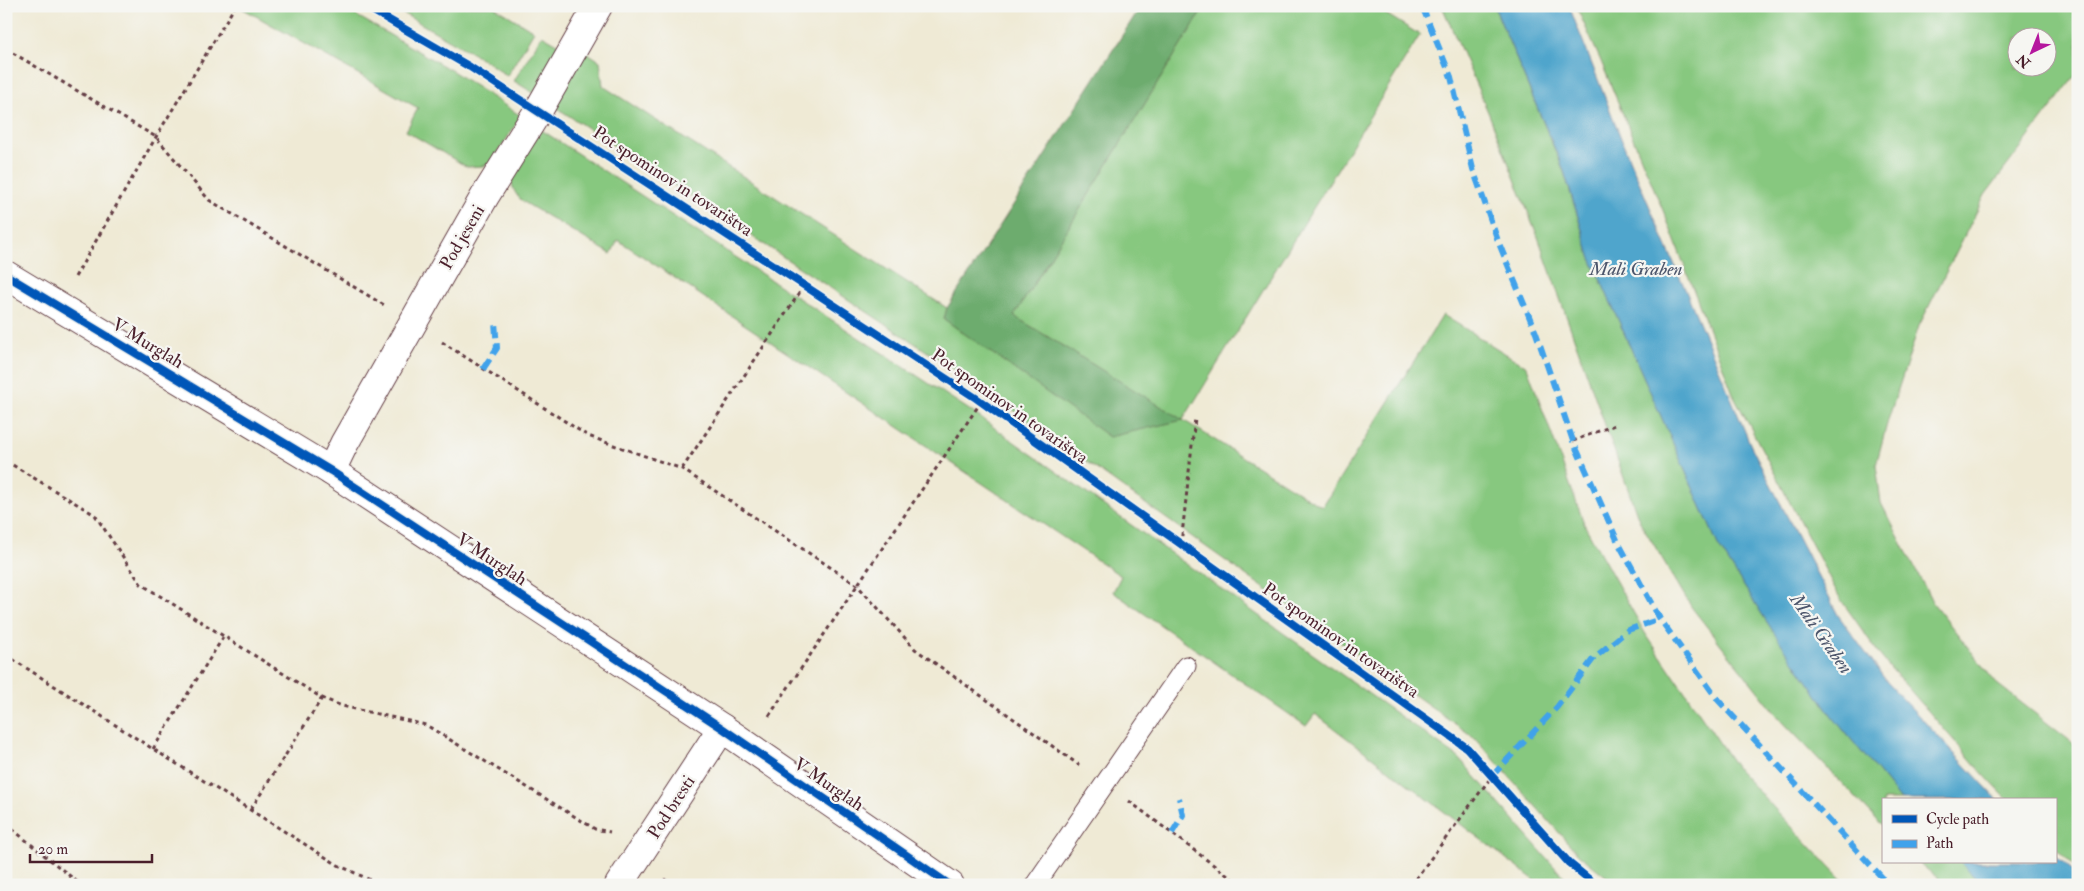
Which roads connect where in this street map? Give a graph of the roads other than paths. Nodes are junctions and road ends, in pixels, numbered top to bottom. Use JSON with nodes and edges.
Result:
{"nodes":[{"id":1,"x":598,"y":6,"type":"edge"},
{"id":2,"x":6,"y":275,"type":"edge"},
{"id":3,"x":331,"y":471,"type":"junction"},
{"id":4,"x":1186,"y":666,"type":"dead end"},
{"id":5,"x":722,"y":728,"type":"junction"},
{"id":6,"x":619,"y":885,"type":"edge"},
{"id":7,"x":950,"y":885,"type":"edge"},
{"id":8,"x":1035,"y":885,"type":"edge"}],
"edges":[{"from":1,"to":3,"type":"street","name":"Pod jeseni"},
{"from":2,"to":3,"type":"street","name":"V Murglah"},
{"from":3,"to":5,"type":"street","name":"V Murglah"},
{"from":4,"to":8,"type":"lane"},
{"from":5,"to":6,"type":"street","name":"Pod bresti"},
{"from":5,"to":7,"type":"street","name":"V Murglah"}]}
